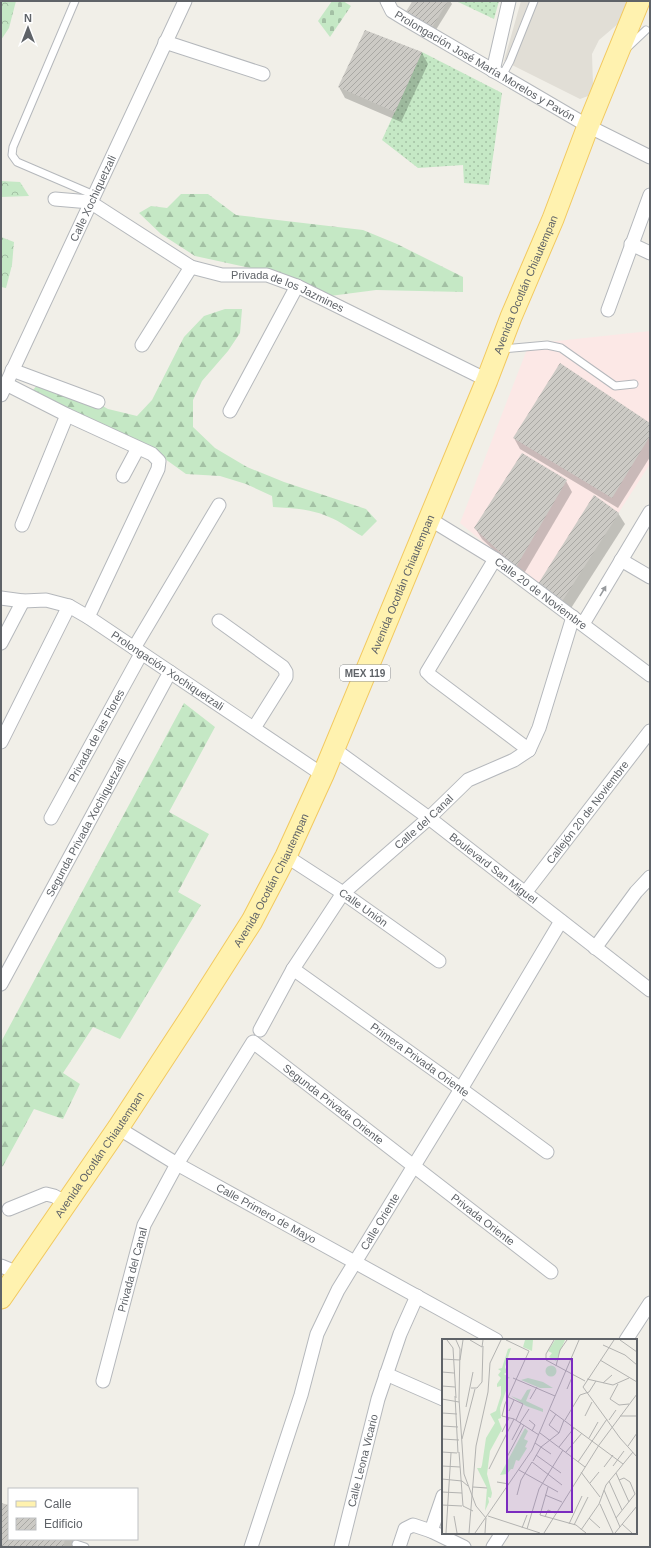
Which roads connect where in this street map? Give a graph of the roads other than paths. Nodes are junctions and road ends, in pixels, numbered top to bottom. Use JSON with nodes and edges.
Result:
{"nodes":[{"id":1,"x":75,"y":1,"type":"edge"},
{"id":2,"x":185,"y":1,"type":"edge"},
{"id":3,"x":387,"y":1,"type":"edge"},
{"id":4,"x":509,"y":1,"type":"edge"},
{"id":5,"x":534,"y":1,"type":"edge"},
{"id":6,"x":639,"y":1,"type":"edge"},
{"id":7,"x":646,"y":30,"type":"dead end"},
{"id":8,"x":165,"y":42,"type":"junction"},
{"id":9,"x":617,"y":57,"type":"junction"},
{"id":10,"x":498,"y":73,"type":"junction"},
{"id":11,"x":263,"y":74,"type":"dead end"},
{"id":12,"x":588,"y":126,"type":"junction"},
{"id":13,"x":650,"y":157,"type":"edge"},
{"id":14,"x":650,"y":195,"type":"edge"},
{"id":15,"x":92,"y":198,"type":"junction"},
{"id":16,"x":55,"y":199,"type":"dead end"},
{"id":17,"x":631,"y":244,"type":"junction"},
{"id":18,"x":650,"y":253,"type":"edge"},
{"id":19,"x":191,"y":267,"type":"junction"},
{"id":20,"x":297,"y":286,"type":"junction"},
{"id":21,"x":608,"y":310,"type":"dead end"},
{"id":22,"x":142,"y":345,"type":"dead end"},
{"id":23,"x":498,"y":349,"type":"junction"},
{"id":24,"x":12,"y":370,"type":"junction"},
{"id":25,"x":487,"y":380,"type":"junction"},
{"id":26,"x":634,"y":384,"type":"dead end"},
{"id":27,"x":3,"y":389,"type":"edge"},
{"id":28,"x":98,"y":402,"type":"dead end"},
{"id":29,"x":230,"y":411,"type":"dead end"},
{"id":30,"x":67,"y":415,"type":"junction"},
{"id":31,"x":138,"y":448,"type":"junction"},
{"id":32,"x":123,"y":476,"type":"dead end"},
{"id":33,"x":219,"y":505,"type":"dead end"},
{"id":34,"x":650,"y":512,"type":"edge"},
{"id":35,"x":428,"y":518,"type":"junction"},
{"id":36,"x":22,"y":525,"type":"dead end"},
{"id":37,"x":495,"y":559,"type":"junction"},
{"id":38,"x":621,"y":560,"type":"junction"},
{"id":39,"x":650,"y":577,"type":"edge"},
{"id":40,"x":1,"y":598,"type":"edge"},
{"id":41,"x":23,"y":601,"type":"junction"},
{"id":42,"x":70,"y":606,"type":"junction"},
{"id":43,"x":88,"y":617,"type":"junction"},
{"id":44,"x":219,"y":621,"type":"dead end"},
{"id":45,"x":578,"y":621,"type":"junction"},
{"id":46,"x":1,"y":643,"type":"edge"},
{"id":47,"x":138,"y":651,"type":"junction"},
{"id":48,"x":170,"y":672,"type":"junction"},
{"id":49,"x":650,"y":675,"type":"edge"},
{"id":50,"x":254,"y":728,"type":"junction"},
{"id":51,"x":650,"y":731,"type":"edge"},
{"id":52,"x":1,"y":742,"type":"edge"},
{"id":53,"x":334,"y":750,"type":"junction"},
{"id":54,"x":529,"y":750,"type":"junction"},
{"id":55,"x":323,"y":775,"type":"junction"},
{"id":56,"x":51,"y":818,"type":"dead end"},
{"id":57,"x":429,"y":818,"type":"junction"},
{"id":58,"x":286,"y":856,"type":"junction"},
{"id":59,"x":650,"y":877,"type":"edge"},
{"id":60,"x":343,"y":893,"type":"junction"},
{"id":61,"x":525,"y":893,"type":"junction"},
{"id":62,"x":560,"y":921,"type":"junction"},
{"id":63,"x":595,"y":948,"type":"junction"},
{"id":64,"x":440,"y":961,"type":"dead end"},
{"id":65,"x":292,"y":969,"type":"junction"},
{"id":66,"x":1,"y":984,"type":"edge"},
{"id":67,"x":650,"y":990,"type":"edge"},
{"id":68,"x":260,"y":1030,"type":"dead end"},
{"id":69,"x":461,"y":1089,"type":"junction"},
{"id":70,"x":118,"y":1128,"type":"junction"},
{"id":71,"x":547,"y":1152,"type":"dead end"},
{"id":72,"x":177,"y":1164,"type":"junction"},
{"id":73,"x":414,"y":1167,"type":"junction"},
{"id":74,"x":67,"y":1203,"type":"junction"},
{"id":75,"x":9,"y":1209,"type":"dead end"},
{"id":76,"x":356,"y":1262,"type":"junction"},
{"id":77,"x":10,"y":1269,"type":"edge"},
{"id":78,"x":551,"y":1272,"type":"dead end"},
{"id":79,"x":417,"y":1296,"type":"junction"},
{"id":80,"x":1,"y":1298,"type":"edge"},
{"id":81,"x":650,"y":1302,"type":"edge"},
{"id":82,"x":494,"y":1339,"type":"edge"},
{"id":83,"x":627,"y":1339,"type":"edge"},
{"id":84,"x":386,"y":1374,"type":"junction"},
{"id":85,"x":103,"y":1381,"type":"dead end"},
{"id":86,"x":442,"y":1399,"type":"edge"},
{"id":87,"x":442,"y":1499,"type":"edge"},
{"id":88,"x":431,"y":1531,"type":"junction"},
{"id":89,"x":501,"y":1534,"type":"edge"},
{"id":90,"x":76,"y":1544,"type":"dead end"},
{"id":91,"x":85,"y":1547,"type":"edge"},
{"id":92,"x":251,"y":1547,"type":"edge"},
{"id":93,"x":341,"y":1547,"type":"edge"},
{"id":94,"x":399,"y":1547,"type":"edge"},
{"id":95,"x":464,"y":1547,"type":"edge"},
{"id":96,"x":493,"y":1547,"type":"edge"}],
"edges":[{"from":1,"to":15,"type":"lane"},
{"from":2,"to":8,"type":"street","name":"Calle Xochiquetzali"},
{"from":3,"to":10,"type":"street","name":"Prolongación José María Morelos y Pavón"},
{"from":4,"to":10,"type":"street"},
{"from":5,"to":10,"type":"lane"},
{"from":6,"to":9,"type":"main road","name":"Avenida Ocotlán Chiautempan","number":"MEX 119"},
{"from":7,"to":9,"type":"lane"},
{"from":8,"to":11,"type":"street"},
{"from":8,"to":15,"type":"street","name":"Calle Xochiquetzali"},
{"from":9,"to":12,"type":"main road","name":"Avenida Ocotlán Chiautempan","number":"MEX 119"},
{"from":10,"to":12,"type":"street","name":"Prolongación José María Morelos y Pavón"},
{"from":12,"to":13,"type":"street","name":"Prolongación José María Morelos y Pavón"},
{"from":12,"to":23,"type":"main road","name":"Avenida Ocotlán Chiautempan","number":"MEX 119"},
{"from":14,"to":17,"type":"street"},
{"from":15,"to":16,"type":"street"},
{"from":15,"to":19,"type":"street","name":"Privada de los Jazmines"},
{"from":15,"to":24,"type":"street","name":"Calle Xochiquetzali"},
{"from":17,"to":18,"type":"street"},
{"from":17,"to":21,"type":"street"},
{"from":19,"to":20,"type":"street","name":"Privada de los Jazmines"},
{"from":19,"to":22,"type":"street"},
{"from":20,"to":25,"type":"street","name":"Privada de los Jazmines"},
{"from":20,"to":29,"type":"street"},
{"from":23,"to":25,"type":"main road","name":"Avenida Ocotlán Chiautempan","number":"MEX 119"},
{"from":23,"to":26,"type":"lane"},
{"from":24,"to":27,"type":"street","name":"Calle Xochiquetzali"},
{"from":24,"to":28,"type":"street"},
{"from":25,"to":35,"type":"main road","name":"Avenida Ocotlán Chiautempan","number":"MEX 119"},
{"from":27,"to":30,"type":"street"},
{"from":30,"to":31,"type":"street"},
{"from":30,"to":36,"type":"street"},
{"from":31,"to":32,"type":"street"},
{"from":31,"to":43,"type":"street"},
{"from":33,"to":47,"type":"street","name":"Privada de las Flores"},
{"from":34,"to":38,"type":"street"},
{"from":35,"to":37,"type":"street","name":"Calle 20 de Noviembre"},
{"from":35,"to":53,"type":"main road","name":"Avenida Ocotlán Chiautempan","number":"MEX 119"},
{"from":37,"to":45,"type":"street","name":"Calle 20 de Noviembre"},
{"from":37,"to":54,"type":"street"},
{"from":38,"to":39,"type":"street"},
{"from":45,"to":38,"type":"street","one_way":true},
{"from":40,"to":41,"type":"street","name":"Prolongación Xochiquetzali"},
{"from":41,"to":42,"type":"street","name":"Prolongación Xochiquetzali"},
{"from":41,"to":46,"type":"street"},
{"from":42,"to":43,"type":"street","name":"Prolongación Xochiquetzali"},
{"from":42,"to":52,"type":"street"},
{"from":43,"to":47,"type":"street","name":"Prolongación Xochiquetzali"},
{"from":44,"to":50,"type":"street"},
{"from":45,"to":49,"type":"street","name":"Calle 20 de Noviembre"},
{"from":45,"to":54,"type":"street"},
{"from":47,"to":48,"type":"street","name":"Prolongación Xochiquetzali"},
{"from":47,"to":56,"type":"street","name":"Privada de las Flores"},
{"from":48,"to":50,"type":"street","name":"Prolongación Xochiquetzali"},
{"from":48,"to":66,"type":"street","name":"Segunda Privada Xochiquetzalli"},
{"from":50,"to":55,"type":"street","name":"Prolongación Xochiquetzali"},
{"from":51,"to":61,"type":"street","name":"Callejón 20 de Noviembre"},
{"from":53,"to":55,"type":"main road","name":"Avenida Ocotlán Chiautempan","number":"MEX 119"},
{"from":53,"to":57,"type":"street","name":"Boulevard San Miguel"},
{"from":54,"to":57,"type":"street","name":"Calle del Canal"},
{"from":55,"to":58,"type":"main road","name":"Avenida Ocotlán Chiautempan","number":"MEX 119"},
{"from":57,"to":60,"type":"street","name":"Calle del Canal"},
{"from":57,"to":61,"type":"street","name":"Boulevard San Miguel"},
{"from":58,"to":60,"type":"street","name":"Calle Unión"},
{"from":58,"to":70,"type":"main road","name":"Avenida Ocotlán Chiautempan","number":"MEX 119"},
{"from":59,"to":63,"type":"street"},
{"from":60,"to":64,"type":"street","name":"Calle Unión"},
{"from":60,"to":65,"type":"street","name":"Calle del Canal"},
{"from":61,"to":62,"type":"street","name":"Boulevard San Miguel"},
{"from":62,"to":63,"type":"street","name":"Boulevard San Miguel"},
{"from":62,"to":69,"type":"street","name":"Calle Oriente"},
{"from":63,"to":67,"type":"street","name":"Boulevard San Miguel"},
{"from":65,"to":68,"type":"street","name":"Calle del Canal"},
{"from":65,"to":69,"type":"street","name":"Primera Privada Oriente"},
{"from":69,"to":71,"type":"street","name":"Primera Privada Oriente"},
{"from":69,"to":73,"type":"street","name":"Calle Oriente"},
{"from":70,"to":72,"type":"street","name":"Calle Primero de Mayo"},
{"from":70,"to":74,"type":"main road","name":"Avenida Ocotlán Chiautempan","number":"MEX 119"},
{"from":72,"to":73,"type":"street","name":"Segunda Privada Oriente"},
{"from":72,"to":76,"type":"street","name":"Calle Primero de Mayo"},
{"from":72,"to":85,"type":"street","name":"Privada del Canal"},
{"from":73,"to":76,"type":"street","name":"Calle Oriente"},
{"from":73,"to":78,"type":"street","name":"Privada Oriente"},
{"from":74,"to":75,"type":"street"},
{"from":74,"to":77,"type":"main road","name":"Avenida Ocotlán Chiautempan","number":"MEX 119"},
{"from":76,"to":79,"type":"street","name":"Calle Primero de Mayo"},
{"from":76,"to":92,"type":"street","name":"Calle Oriente"},
{"from":77,"to":80,"type":"main road","name":"Avenida Ocotlán Chiautempan","number":"MEX 119"},
{"from":79,"to":82,"type":"street","name":"Calle Primero de Mayo"},
{"from":79,"to":84,"type":"street","name":"Calle Leona Vicario"},
{"from":81,"to":83,"type":"street"},
{"from":84,"to":86,"type":"street"},
{"from":84,"to":93,"type":"street","name":"Calle Leona Vicario"},
{"from":87,"to":88,"type":"street"},
{"from":88,"to":94,"type":"street"},
{"from":88,"to":95,"type":"street"},
{"from":89,"to":96,"type":"street"},
{"from":90,"to":91,"type":"lane"}]}
